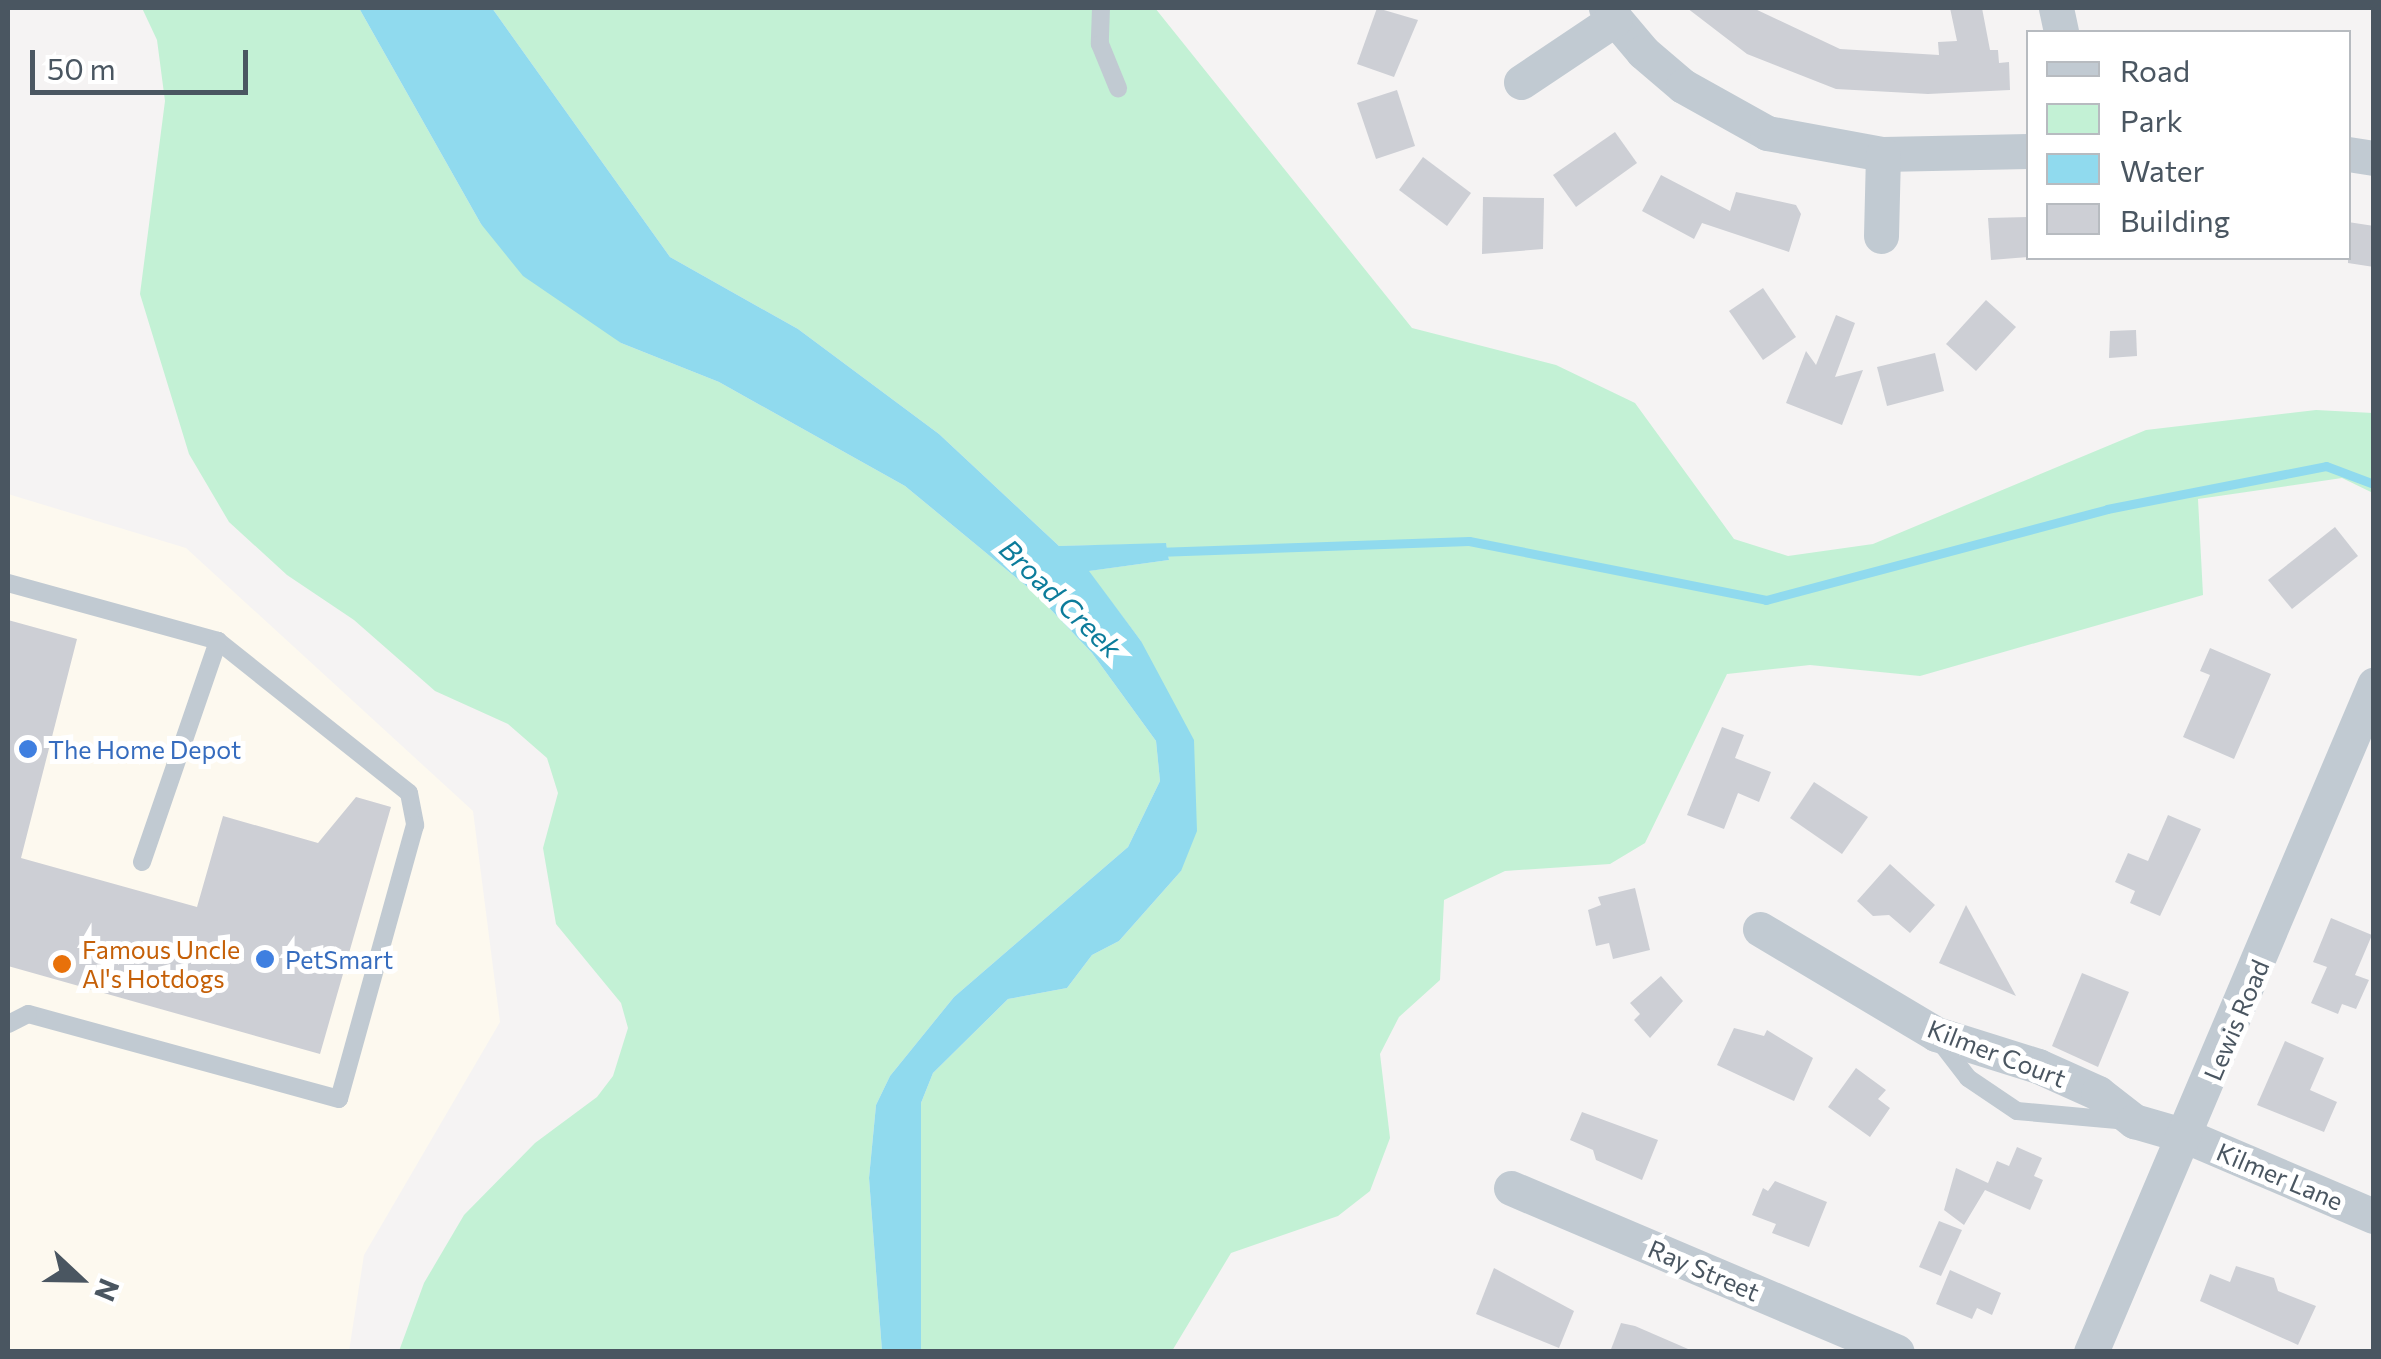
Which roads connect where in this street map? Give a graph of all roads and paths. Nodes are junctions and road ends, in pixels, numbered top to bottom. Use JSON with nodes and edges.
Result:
{"nodes":[{"id":1,"x":1101,"y":8,"type":"edge"},
{"id":2,"x":1610,"y":13,"type":"edge"},
{"id":3,"x":1522,"y":82,"type":"dead end"},
{"id":4,"x":1118,"y":88,"type":"dead end"},
{"id":5,"x":2026,"y":151,"type":"edge"},
{"id":6,"x":1883,"y":154,"type":"junction"},
{"id":7,"x":1881,"y":236,"type":"dead end"},
{"id":8,"x":8,"y":584,"type":"edge"},
{"id":9,"x":218,"y":641,"type":"junction"},
{"id":10,"x":2374,"y":685,"type":"edge"},
{"id":11,"x":142,"y":862,"type":"dead end"},
{"id":12,"x":1760,"y":929,"type":"dead end"},
{"id":13,"x":8,"y":1024,"type":"edge"},
{"id":14,"x":1936,"y":1034,"type":"junction"},
{"id":15,"x":2134,"y":1121,"type":"junction"},
{"id":16,"x":2186,"y":1136,"type":"junction"},
{"id":17,"x":1511,"y":1188,"type":"dead end"},
{"id":18,"x":2374,"y":1216,"type":"edge"},
{"id":19,"x":1898,"y":1352,"type":"edge"},
{"id":20,"x":2091,"y":1352,"type":"edge"}],
"edges":[{"from":1,"to":4,"type":"lane"},
{"from":2,"to":3,"type":"street"},
{"from":2,"to":6,"type":"street"},
{"from":5,"to":6,"type":"street"},
{"from":6,"to":7,"type":"street"},
{"from":8,"to":9,"type":"lane"},
{"from":9,"to":11,"type":"lane"},
{"from":9,"to":13,"type":"lane"},
{"from":10,"to":16,"type":"street","name":"Lewis Road"},
{"from":12,"to":14,"type":"street","name":"Kilmer Court"},
{"from":14,"to":15,"type":"street","name":"Kilmer Court"},
{"from":14,"to":15,"type":"lane"},
{"from":15,"to":16,"type":"street","name":"Kilmer Court"},
{"from":16,"to":18,"type":"street","name":"Kilmer Lane"},
{"from":16,"to":20,"type":"street","name":"Lewis Road"},
{"from":17,"to":19,"type":"street","name":"Ray Street"}]}
